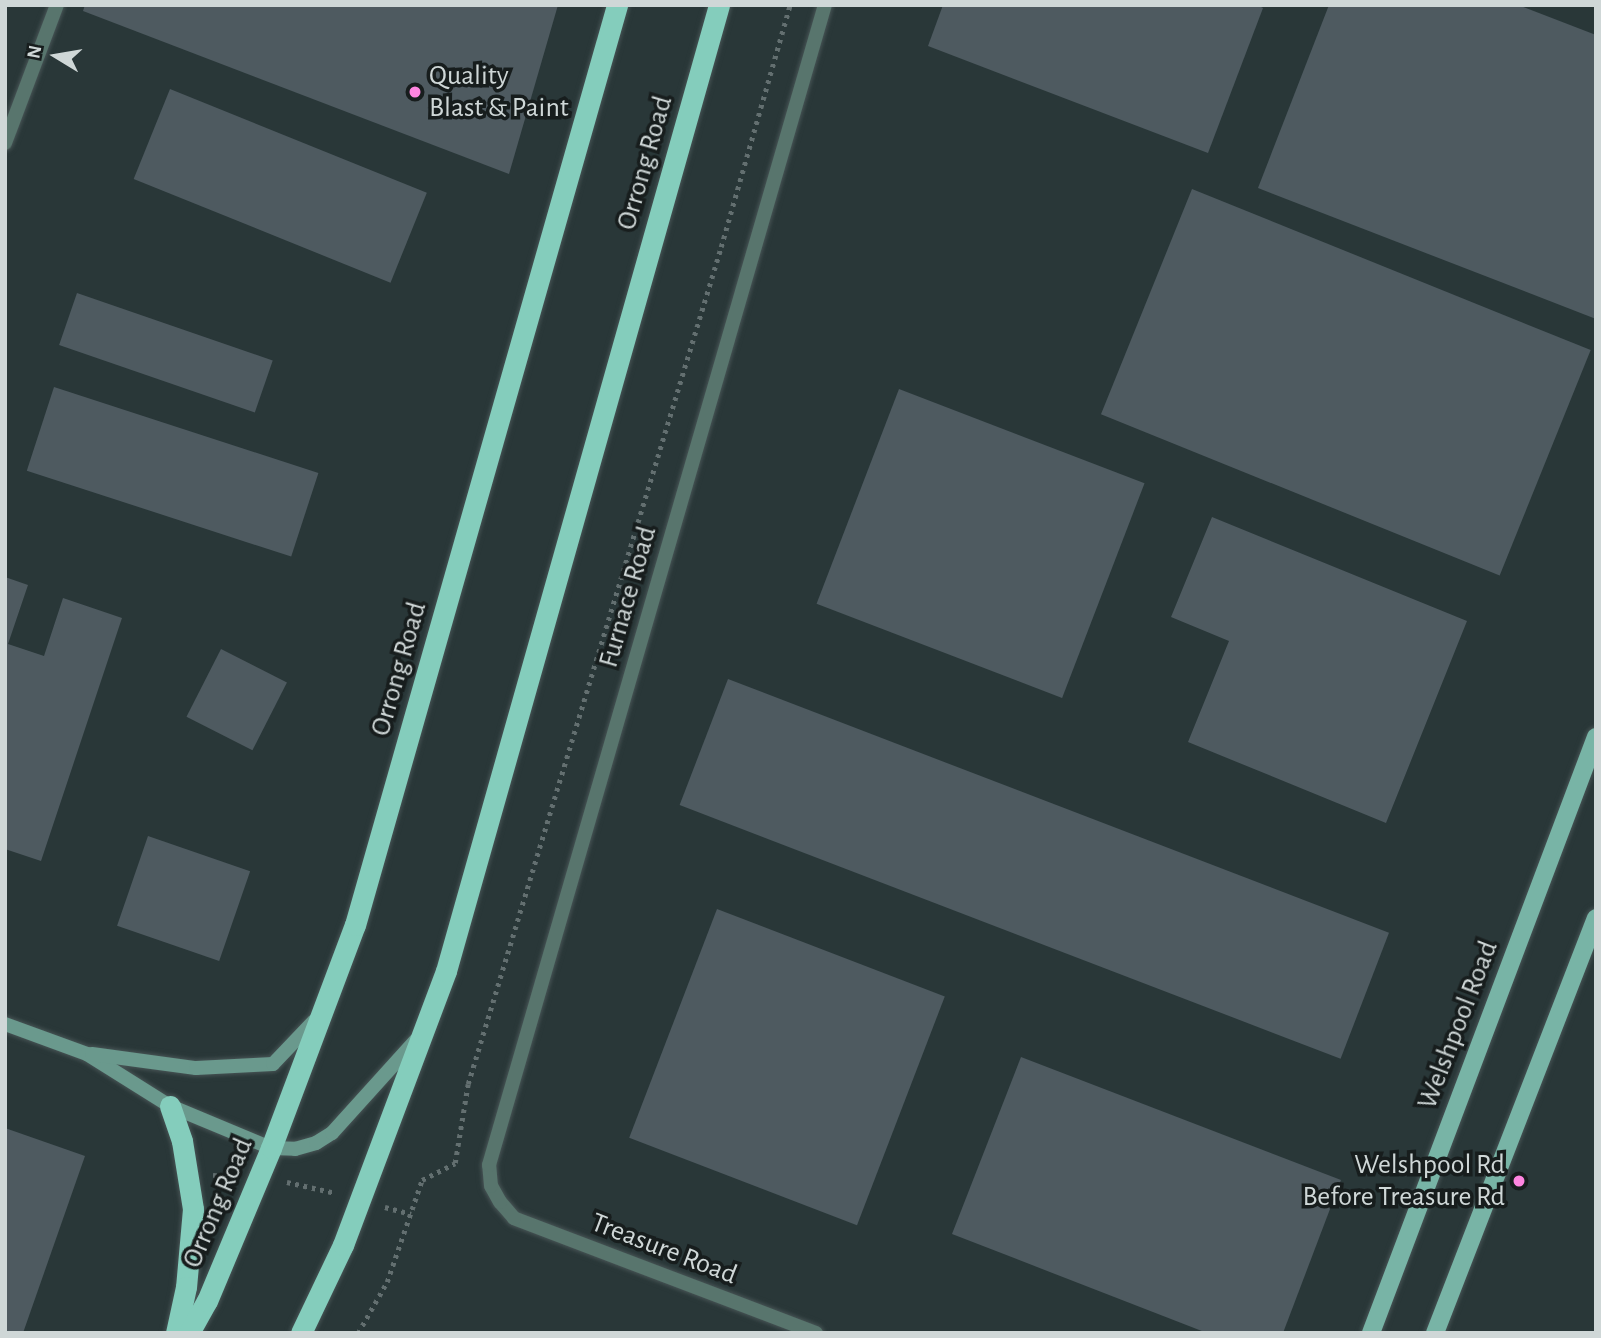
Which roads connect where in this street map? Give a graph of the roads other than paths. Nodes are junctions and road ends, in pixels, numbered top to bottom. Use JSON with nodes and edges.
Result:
{"nodes":[{"id":1,"x":57,"y":5,"type":"edge"},
{"id":2,"x":617,"y":5,"type":"edge"},
{"id":3,"x":719,"y":5,"type":"edge"},
{"id":4,"x":825,"y":5,"type":"edge"},
{"id":5,"x":5,"y":143,"type":"edge"},
{"id":6,"x":1596,"y":737,"type":"edge"},
{"id":7,"x":1596,"y":918,"type":"edge"},
{"id":8,"x":324,"y":1009,"type":"junction"},
{"id":9,"x":5,"y":1024,"type":"edge"},
{"id":10,"x":423,"y":1031,"type":"junction"},
{"id":11,"x":87,"y":1054,"type":"junction"},
{"id":12,"x":170,"y":1106,"type":"junction"},
{"id":13,"x":271,"y":1148,"type":"junction"},
{"id":14,"x":500,"y":1202,"type":"joint"},
{"id":15,"x":176,"y":1333,"type":"edge"},
{"id":16,"x":189,"y":1333,"type":"edge"},
{"id":17,"x":301,"y":1333,"type":"edge"},
{"id":18,"x":816,"y":1333,"type":"edge"},
{"id":19,"x":1371,"y":1333,"type":"edge"},
{"id":20,"x":1435,"y":1333,"type":"edge"}],
"edges":[{"from":1,"to":5,"type":"street"},
{"from":2,"to":8,"type":"highway","name":"Orrong Road"},
{"from":3,"to":10,"type":"highway","name":"Orrong Road"},
{"from":4,"to":14,"type":"street","name":"Furnace Road"},
{"from":6,"to":19,"type":"main road","name":"Welshpool Road"},
{"from":7,"to":20,"type":"main road"},
{"from":8,"to":11,"type":"street"},
{"from":8,"to":13,"type":"highway","name":"Orrong Road"},
{"from":9,"to":11,"type":"street"},
{"from":10,"to":13,"type":"street"},
{"from":10,"to":17,"type":"highway","name":"Orrong Road"},
{"from":11,"to":12,"type":"street"},
{"from":12,"to":13,"type":"street"},
{"from":12,"to":15,"type":"highway"},
{"from":13,"to":16,"type":"highway","name":"Orrong Road"},
{"from":14,"to":18,"type":"street","name":"Treasure Road"}]}
